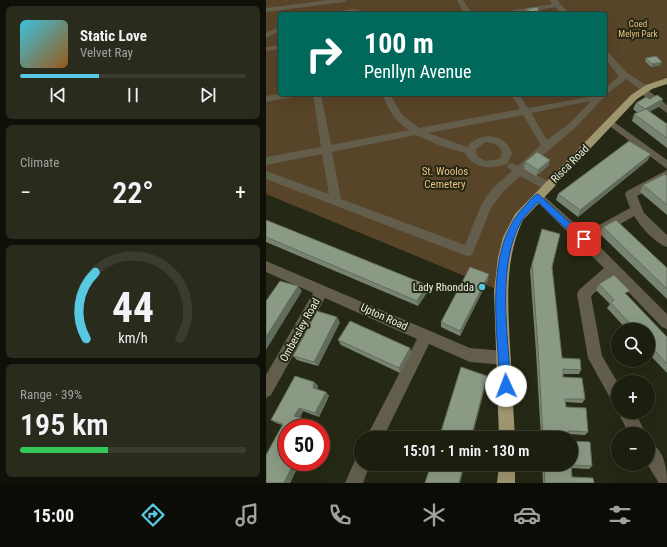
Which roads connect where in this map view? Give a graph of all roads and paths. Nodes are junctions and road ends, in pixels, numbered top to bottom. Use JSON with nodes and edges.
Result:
{"nodes":[{"id":1,"x":344,"y":0,"type":"edge"},
{"id":2,"x":460,"y":0,"type":"edge"},
{"id":3,"x":555,"y":2,"type":"edge"},
{"id":4,"x":266,"y":10,"type":"edge"},
{"id":5,"x":346,"y":12,"type":"edge"},
{"id":6,"x":361,"y":12,"type":"edge"},
{"id":7,"x":467,"y":12,"type":"edge"},
{"id":8,"x":511,"y":12,"type":"edge"},
{"id":9,"x":564,"y":12,"type":"edge"},
{"id":10,"x":278,"y":29,"type":"edge"},
{"id":11,"x":266,"y":36,"type":"edge"},
{"id":12,"x":278,"y":47,"type":"edge"},
{"id":13,"x":266,"y":49,"type":"edge"},
{"id":14,"x":607,"y":56,"type":"edge"},
{"id":15,"x":624,"y":74,"type":"junction"},
{"id":16,"x":667,"y":81,"type":"edge"},
{"id":17,"x":607,"y":90,"type":"edge"},
{"id":18,"x":644,"y":90,"type":"junction"},
{"id":19,"x":282,"y":96,"type":"edge"},
{"id":20,"x":317,"y":96,"type":"edge"},
{"id":21,"x":387,"y":96,"type":"edge"},
{"id":22,"x":515,"y":96,"type":"edge"},
{"id":23,"x":593,"y":96,"type":"edge"},
{"id":24,"x":600,"y":96,"type":"edge"},
{"id":25,"x":266,"y":99,"type":"edge"},
{"id":26,"x":667,"y":110,"type":"edge"},
{"id":27,"x":525,"y":111,"type":"junction"},
{"id":28,"x":610,"y":122,"type":"junction"},
{"id":29,"x":416,"y":132,"type":"junction"},
{"id":30,"x":546,"y":146,"type":"junction"},
{"id":31,"x":327,"y":149,"type":"junction"},
{"id":32,"x":470,"y":151,"type":"junction"},
{"id":33,"x":266,"y":161,"type":"edge"},
{"id":34,"x":503,"y":161,"type":"junction"},
{"id":35,"x":667,"y":165,"type":"edge"},
{"id":36,"x":519,"y":171,"type":"junction"},
{"id":37,"x":667,"y":174,"type":"edge"},
{"id":38,"x":266,"y":175,"type":"edge"},
{"id":39,"x":548,"y":186,"type":"junction"},
{"id":40,"x":538,"y":197,"type":"junction"},
{"id":41,"x":336,"y":201,"type":"junction"},
{"id":42,"x":635,"y":210,"type":"junction"},
{"id":43,"x":584,"y":239,"type":"junction"},
{"id":44,"x":667,"y":242,"type":"edge"},
{"id":45,"x":266,"y":266,"type":"edge"},
{"id":46,"x":612,"y":269,"type":"junction"},
{"id":47,"x":322,"y":290,"type":"junction"},
{"id":48,"x":667,"y":324,"type":"edge"},
{"id":49,"x":426,"y":336,"type":"junction"},
{"id":50,"x":504,"y":358,"type":"junction"},
{"id":51,"x":611,"y":386,"type":"edge"},
{"id":52,"x":266,"y":390,"type":"edge"},
{"id":53,"x":378,"y":431,"type":"edge"},
{"id":54,"x":507,"y":431,"type":"edge"},
{"id":55,"x":655,"y":461,"type":"edge"},
{"id":56,"x":359,"y":471,"type":"edge"},
{"id":57,"x":507,"y":471,"type":"edge"},
{"id":58,"x":667,"y":480,"type":"edge"},
{"id":59,"x":354,"y":483,"type":"edge"},
{"id":60,"x":506,"y":483,"type":"edge"}],
"edges":[{"from":1,"to":4,"type":"street"},
{"from":2,"to":7,"type":"street"},
{"from":3,"to":8,"type":"street"},
{"from":3,"to":9,"type":"street"},
{"from":5,"to":6,"type":"street"},
{"from":10,"to":11,"type":"street"},
{"from":12,"to":13,"type":"street"},
{"from":14,"to":15,"type":"street"},
{"from":15,"to":17,"type":"street"},
{"from":15,"to":18,"type":"street"},
{"from":16,"to":18,"type":"main road","name":"Risca Road"},
{"from":18,"to":26,"type":"street"},
{"from":18,"to":28,"type":"main road","name":"Risca Road"},
{"from":19,"to":25,"type":"street"},
{"from":20,"to":31,"type":"street"},
{"from":21,"to":29,"type":"street"},
{"from":22,"to":27,"type":"street"},
{"from":23,"to":27,"type":"street"},
{"from":24,"to":30,"type":"street"},
{"from":27,"to":29,"type":"street"},
{"from":27,"to":30,"type":"street"},
{"from":28,"to":35,"type":"street"},
{"from":28,"to":39,"type":"main road","name":"Risca Road"},
{"from":29,"to":31,"type":"street"},
{"from":29,"to":32,"type":"street"},
{"from":30,"to":36,"type":"street"},
{"from":31,"to":33,"type":"street"},
{"from":31,"to":41,"type":"street"},
{"from":32,"to":34,"type":"street"},
{"from":32,"to":34,"type":"street"},
{"from":34,"to":36,"type":"street"},
{"from":36,"to":39,"type":"street"},
{"from":36,"to":41,"type":"street"},
{"from":37,"to":42,"type":"street"},
{"from":38,"to":41,"type":"street"},
{"from":39,"to":40,"type":"main road","name":"Risca Road"},
{"from":40,"to":43,"type":"street"},
{"from":40,"to":50,"type":"main road","name":"Risca Road"},
{"from":42,"to":43,"type":"street"},
{"from":42,"to":44,"type":"street"},
{"from":43,"to":46,"type":"street"},
{"from":45,"to":47,"type":"street","name":"Upton Road"},
{"from":46,"to":48,"type":"street"},
{"from":46,"to":51,"type":"street"},
{"from":47,"to":49,"type":"street","name":"Upton Road"},
{"from":47,"to":52,"type":"street","name":"Ombersley Road"},
{"from":49,"to":50,"type":"street","name":"Upton Road"},
{"from":49,"to":53,"type":"street"},
{"from":50,"to":54,"type":"main road","name":"Risca Road"},
{"from":55,"to":58,"type":"street"},
{"from":56,"to":59,"type":"street"},
{"from":57,"to":60,"type":"main road"}]}
